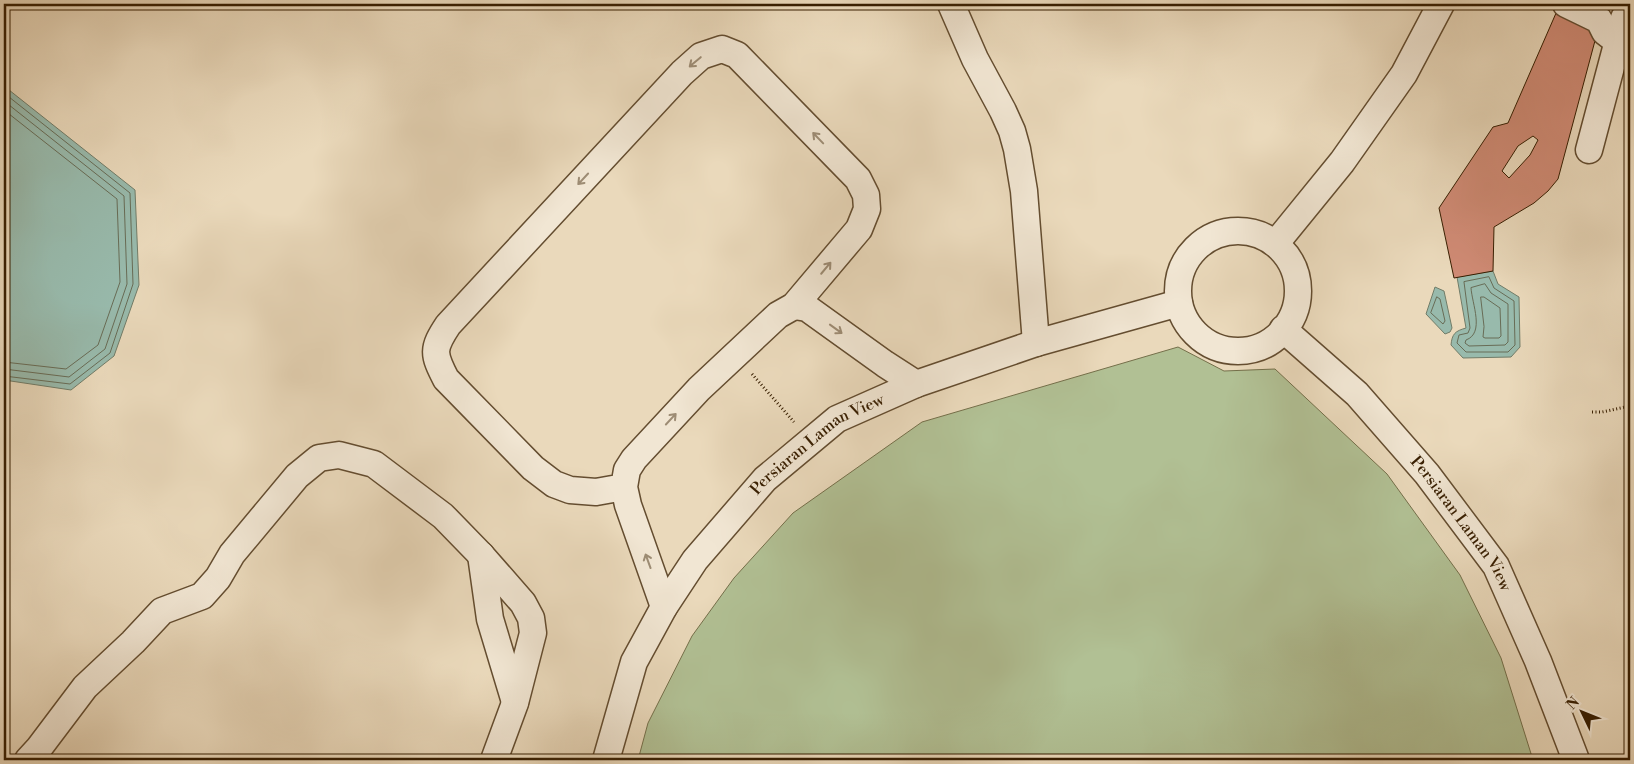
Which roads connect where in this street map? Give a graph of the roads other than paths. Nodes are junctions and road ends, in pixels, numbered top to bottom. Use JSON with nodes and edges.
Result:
{"nodes":[{"id":1,"x":950,"y":4,"type":"edge"},
{"id":2,"x":1441,"y":4,"type":"edge"},
{"id":3,"x":1566,"y":4,"type":"edge"},
{"id":4,"x":1623,"y":21,"type":"edge"},
{"id":5,"x":1589,"y":150,"type":"dead end"},
{"id":6,"x":1276,"y":243,"type":"junction"},
{"id":7,"x":1179,"y":304,"type":"junction"},
{"id":8,"x":794,"y":306,"type":"junction"},
{"id":9,"x":1283,"y":329,"type":"junction"},
{"id":10,"x":1036,"y":343,"type":"junction"},
{"id":11,"x":916,"y":384,"type":"junction"},
{"id":12,"x":624,"y":487,"type":"junction"},
{"id":13,"x":481,"y":555,"type":"junction"},
{"id":14,"x":664,"y":607,"type":"junction"},
{"id":15,"x":516,"y":703,"type":"junction"},
{"id":16,"x":28,"y":760,"type":"edge"},
{"id":17,"x":494,"y":760,"type":"edge"},
{"id":18,"x":606,"y":760,"type":"edge"},
{"id":19,"x":1576,"y":760,"type":"edge"}],
"edges":[{"from":1,"to":10,"type":"street"},
{"from":2,"to":6,"type":"street"},
{"from":3,"to":4,"type":"street"},
{"from":4,"to":5,"type":"street"},
{"from":6,"to":7,"type":"street"},
{"from":6,"to":9,"type":"street"},
{"from":7,"to":9,"type":"street"},
{"from":7,"to":10,"type":"street","name":"Persiaran Laman View"},
{"from":8,"to":11,"type":"street","one_way":true},
{"from":12,"to":8,"type":"street","one_way":true},
{"from":8,"to":12,"type":"street","one_way":true},
{"from":9,"to":19,"type":"street","name":"Persiaran Laman View"},
{"from":10,"to":11,"type":"street","name":"Persiaran Laman View"},
{"from":11,"to":14,"type":"street","name":"Persiaran Laman View"},
{"from":14,"to":12,"type":"street","one_way":true},
{"from":13,"to":15,"type":"street"},
{"from":13,"to":15,"type":"street"},
{"from":13,"to":16,"type":"street"},
{"from":14,"to":18,"type":"street","name":"Persiaran Laman View"},
{"from":15,"to":17,"type":"street"}]}
